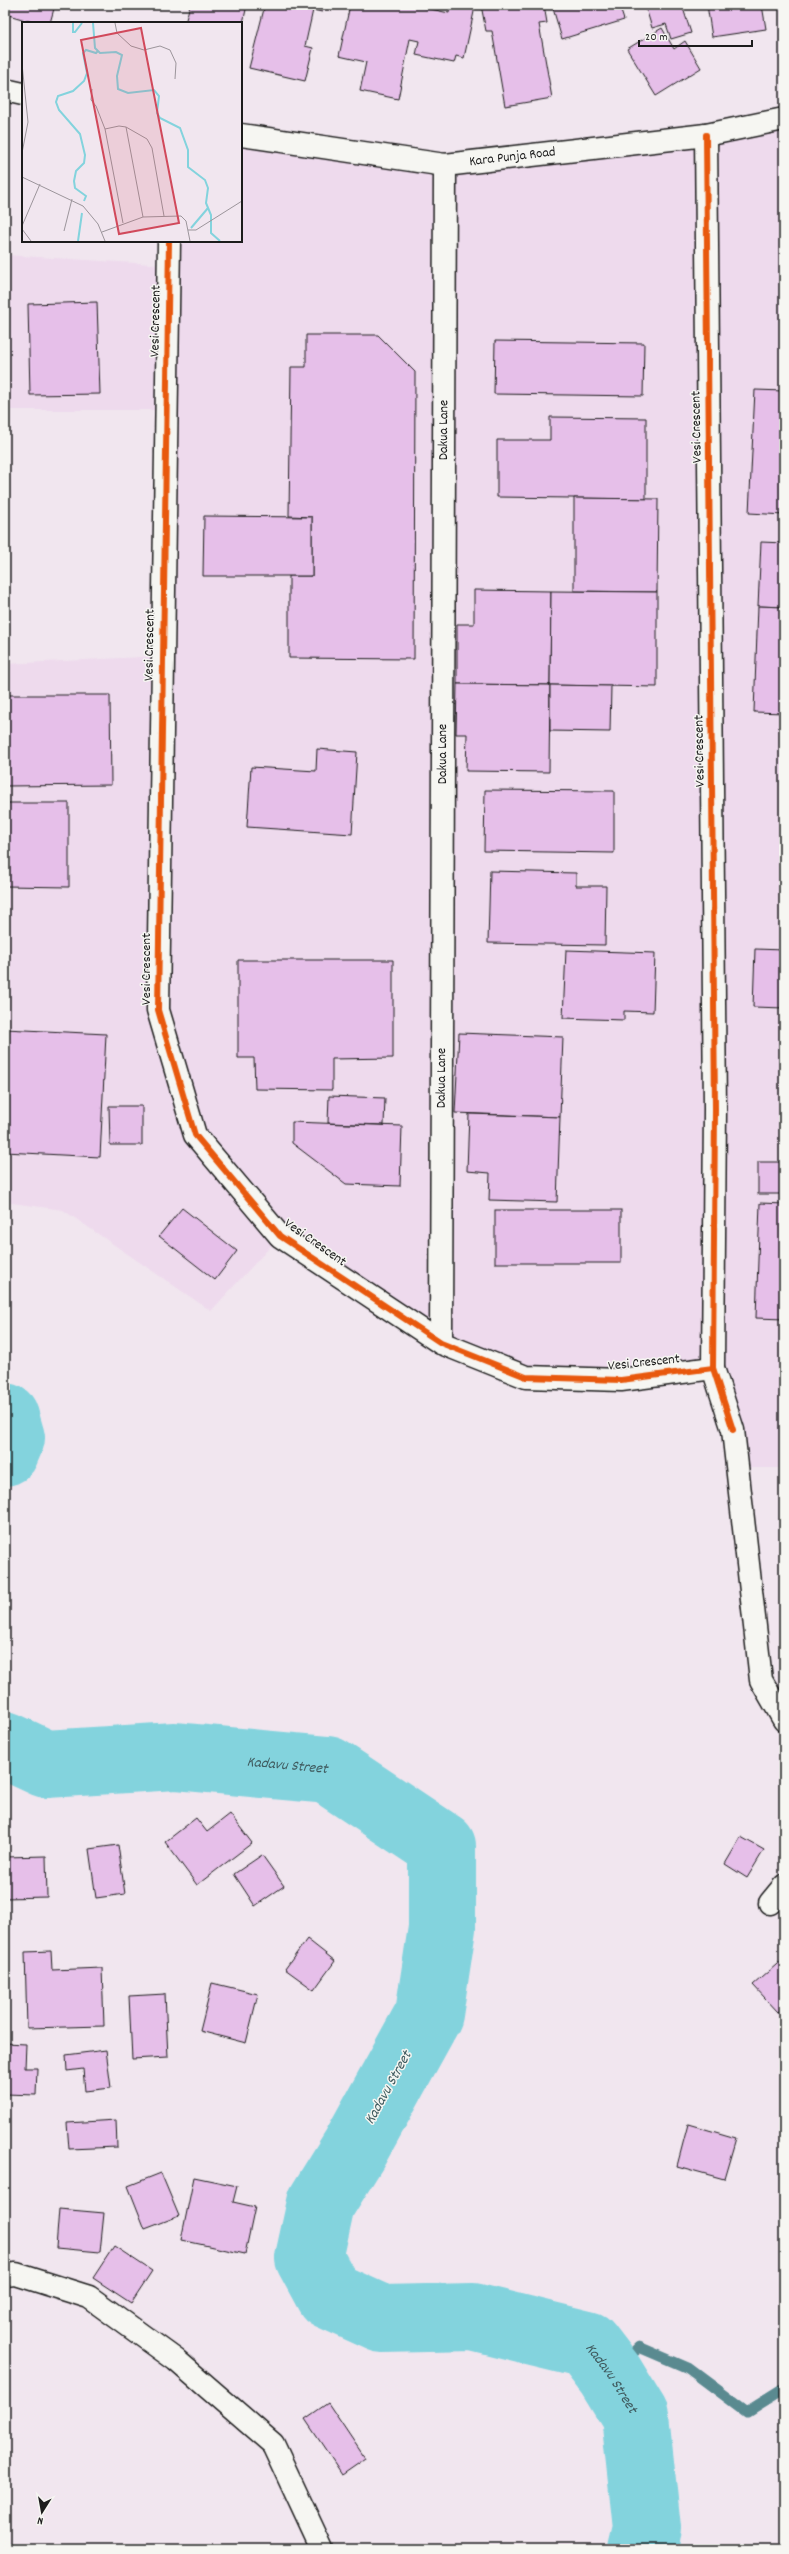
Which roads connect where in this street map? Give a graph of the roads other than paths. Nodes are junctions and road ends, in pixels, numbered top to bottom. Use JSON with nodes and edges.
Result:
{"nodes":[{"id":1,"x":5,"y":90,"type":"edge"},
{"id":2,"x":22,"y":94,"type":"edge"},
{"id":3,"x":784,"y":119,"type":"edge"},
{"id":4,"x":242,"y":135,"type":"edge"},
{"id":5,"x":706,"y":135,"type":"junction"},
{"id":6,"x":445,"y":165,"type":"junction"},
{"id":7,"x":168,"y":242,"type":"edge"},
{"id":8,"x":441,"y":1343,"type":"junction"},
{"id":9,"x":713,"y":1368,"type":"junction"},
{"id":10,"x":784,"y":1720,"type":"edge"},
{"id":11,"x":784,"y":1886,"type":"edge"},
{"id":12,"x":770,"y":1903,"type":"dead end"},
{"id":13,"x":5,"y":2275,"type":"edge"},
{"id":14,"x":322,"y":2549,"type":"edge"}],
"edges":[{"from":1,"to":2,"type":"street"},
{"from":3,"to":5,"type":"street","name":"Kara Punja Road"},
{"from":4,"to":6,"type":"street","name":"Kara Punja Road"},
{"from":5,"to":6,"type":"street","name":"Kara Punja Road"},
{"from":5,"to":9,"type":"street","name":"Vesi Crescent"},
{"from":6,"to":8,"type":"street","name":"Dakua Lane"},
{"from":7,"to":8,"type":"street","name":"Vesi Crescent"},
{"from":8,"to":9,"type":"street","name":"Vesi Crescent"},
{"from":9,"to":10,"type":"street","name":"Vesi Crescent"},
{"from":11,"to":12,"type":"street"},
{"from":13,"to":14,"type":"street"}]}
